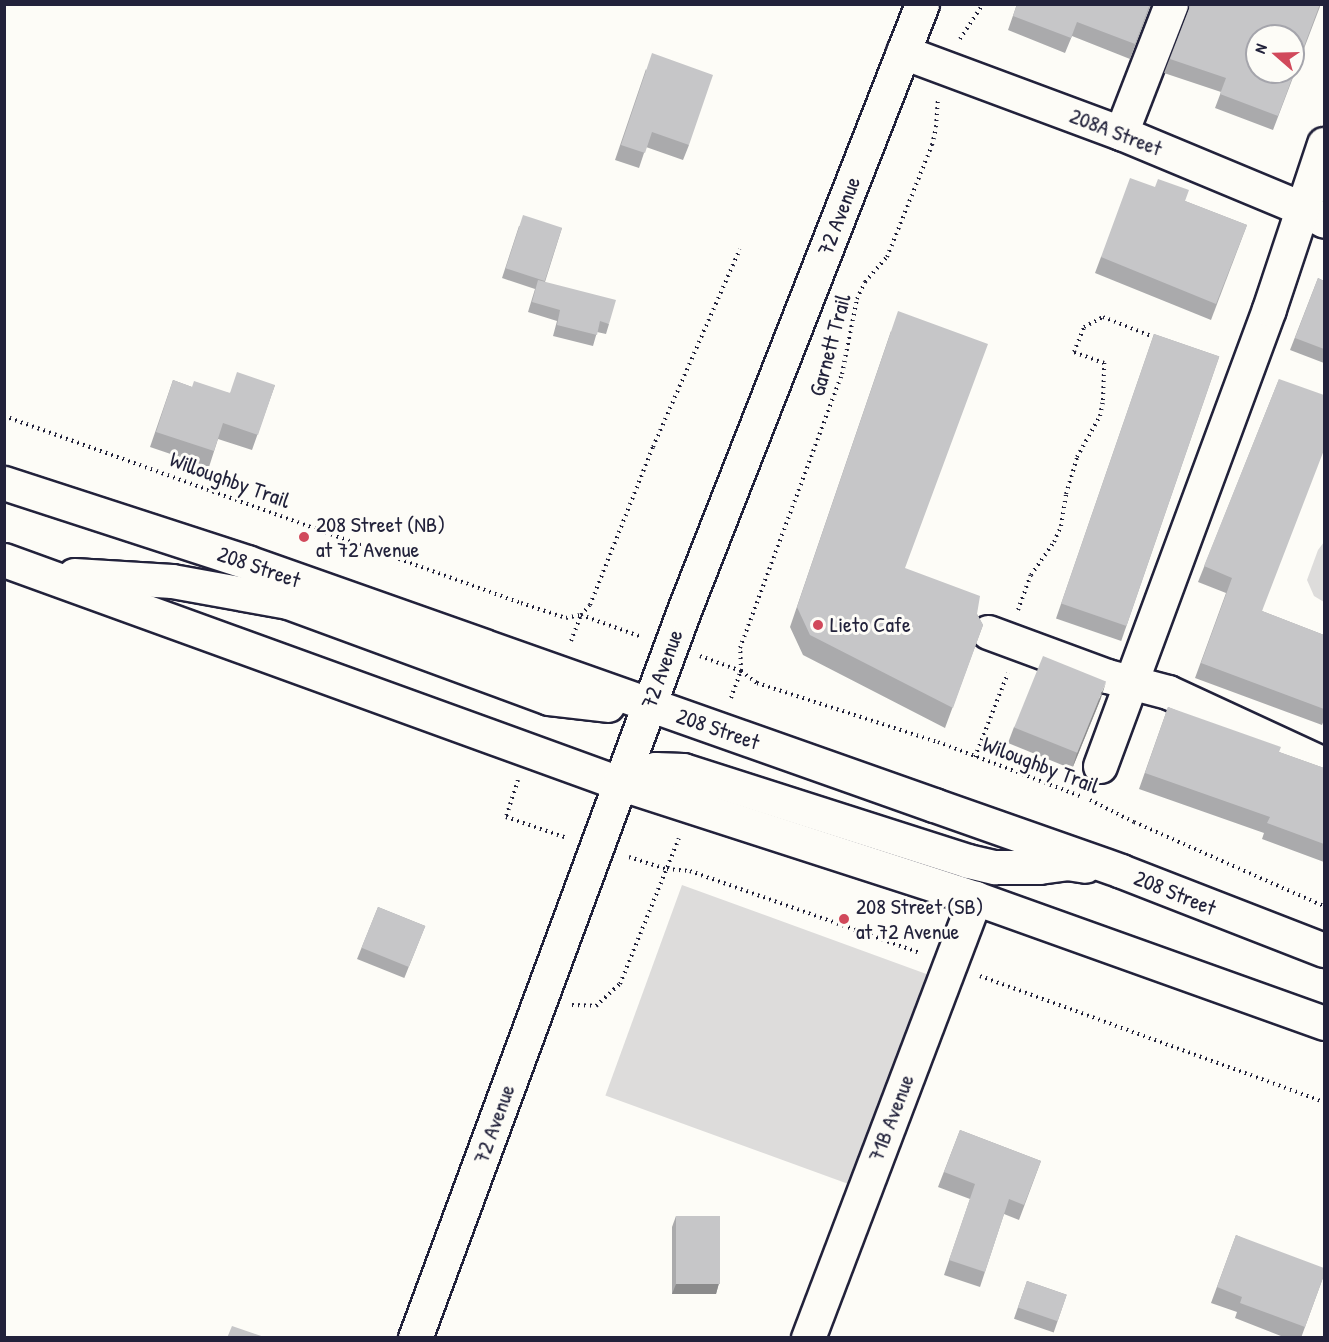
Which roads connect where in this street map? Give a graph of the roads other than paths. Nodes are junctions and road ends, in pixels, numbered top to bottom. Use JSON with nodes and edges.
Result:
{"nodes":[{"id":1,"x":922,"y":4,"type":"edge"},
{"id":2,"x":1171,"y":4,"type":"edge"},
{"id":3,"x":903,"y":52,"type":"junction"},
{"id":4,"x":1122,"y":133,"type":"junction"},
{"id":5,"x":1324,"y":144,"type":"edge"},
{"id":6,"x":1313,"y":214,"type":"edge"},
{"id":7,"x":4,"y":483,"type":"edge"},
{"id":8,"x":4,"y":560,"type":"edge"},
{"id":9,"x":36,"y":572,"type":"junction"},
{"id":10,"x":1001,"y":637,"type":"road end"},
{"id":11,"x":1132,"y":682,"type":"junction"},
{"id":12,"x":649,"y":705,"type":"junction"},
{"id":13,"x":1324,"y":764,"type":"edge"},
{"id":14,"x":1100,"y":766,"type":"dead end"},
{"id":15,"x":619,"y":783,"type":"junction"},
{"id":16,"x":1121,"y":871,"type":"junction"},
{"id":17,"x":975,"y":898,"type":"junction"},
{"id":18,"x":1324,"y":950,"type":"edge"},
{"id":19,"x":1324,"y":1023,"type":"edge"},
{"id":20,"x":415,"y":1338,"type":"edge"},
{"id":21,"x":808,"y":1338,"type":"edge"}],
"edges":[{"from":1,"to":3,"type":"main road","name":"72 Avenue"},
{"from":2,"to":4,"type":"main road"},
{"from":3,"to":4,"type":"main road","name":"208A Street"},
{"from":3,"to":12,"type":"main road","name":"72 Avenue"},
{"from":4,"to":6,"type":"main road","name":"208A Street"},
{"from":5,"to":6,"type":"main road"},
{"from":6,"to":11,"type":"main road"},
{"from":7,"to":12,"type":"main road","name":"208 Street"},
{"from":8,"to":9,"type":"main road"},
{"from":9,"to":12,"type":"main road"},
{"from":9,"to":15,"type":"main road"},
{"from":10,"to":11,"type":"main road"},
{"from":11,"to":13,"type":"main road"},
{"from":11,"to":14,"type":"main road"},
{"from":12,"to":15,"type":"main road","name":"72 Avenue"},
{"from":12,"to":16,"type":"main road","name":"208 Street"},
{"from":15,"to":16,"type":"main road"},
{"from":15,"to":17,"type":"main road"},
{"from":15,"to":20,"type":"main road","name":"72 Avenue"},
{"from":16,"to":18,"type":"main road","name":"208 Street"},
{"from":17,"to":19,"type":"main road"},
{"from":17,"to":21,"type":"main road","name":"71B Avenue"}]}
